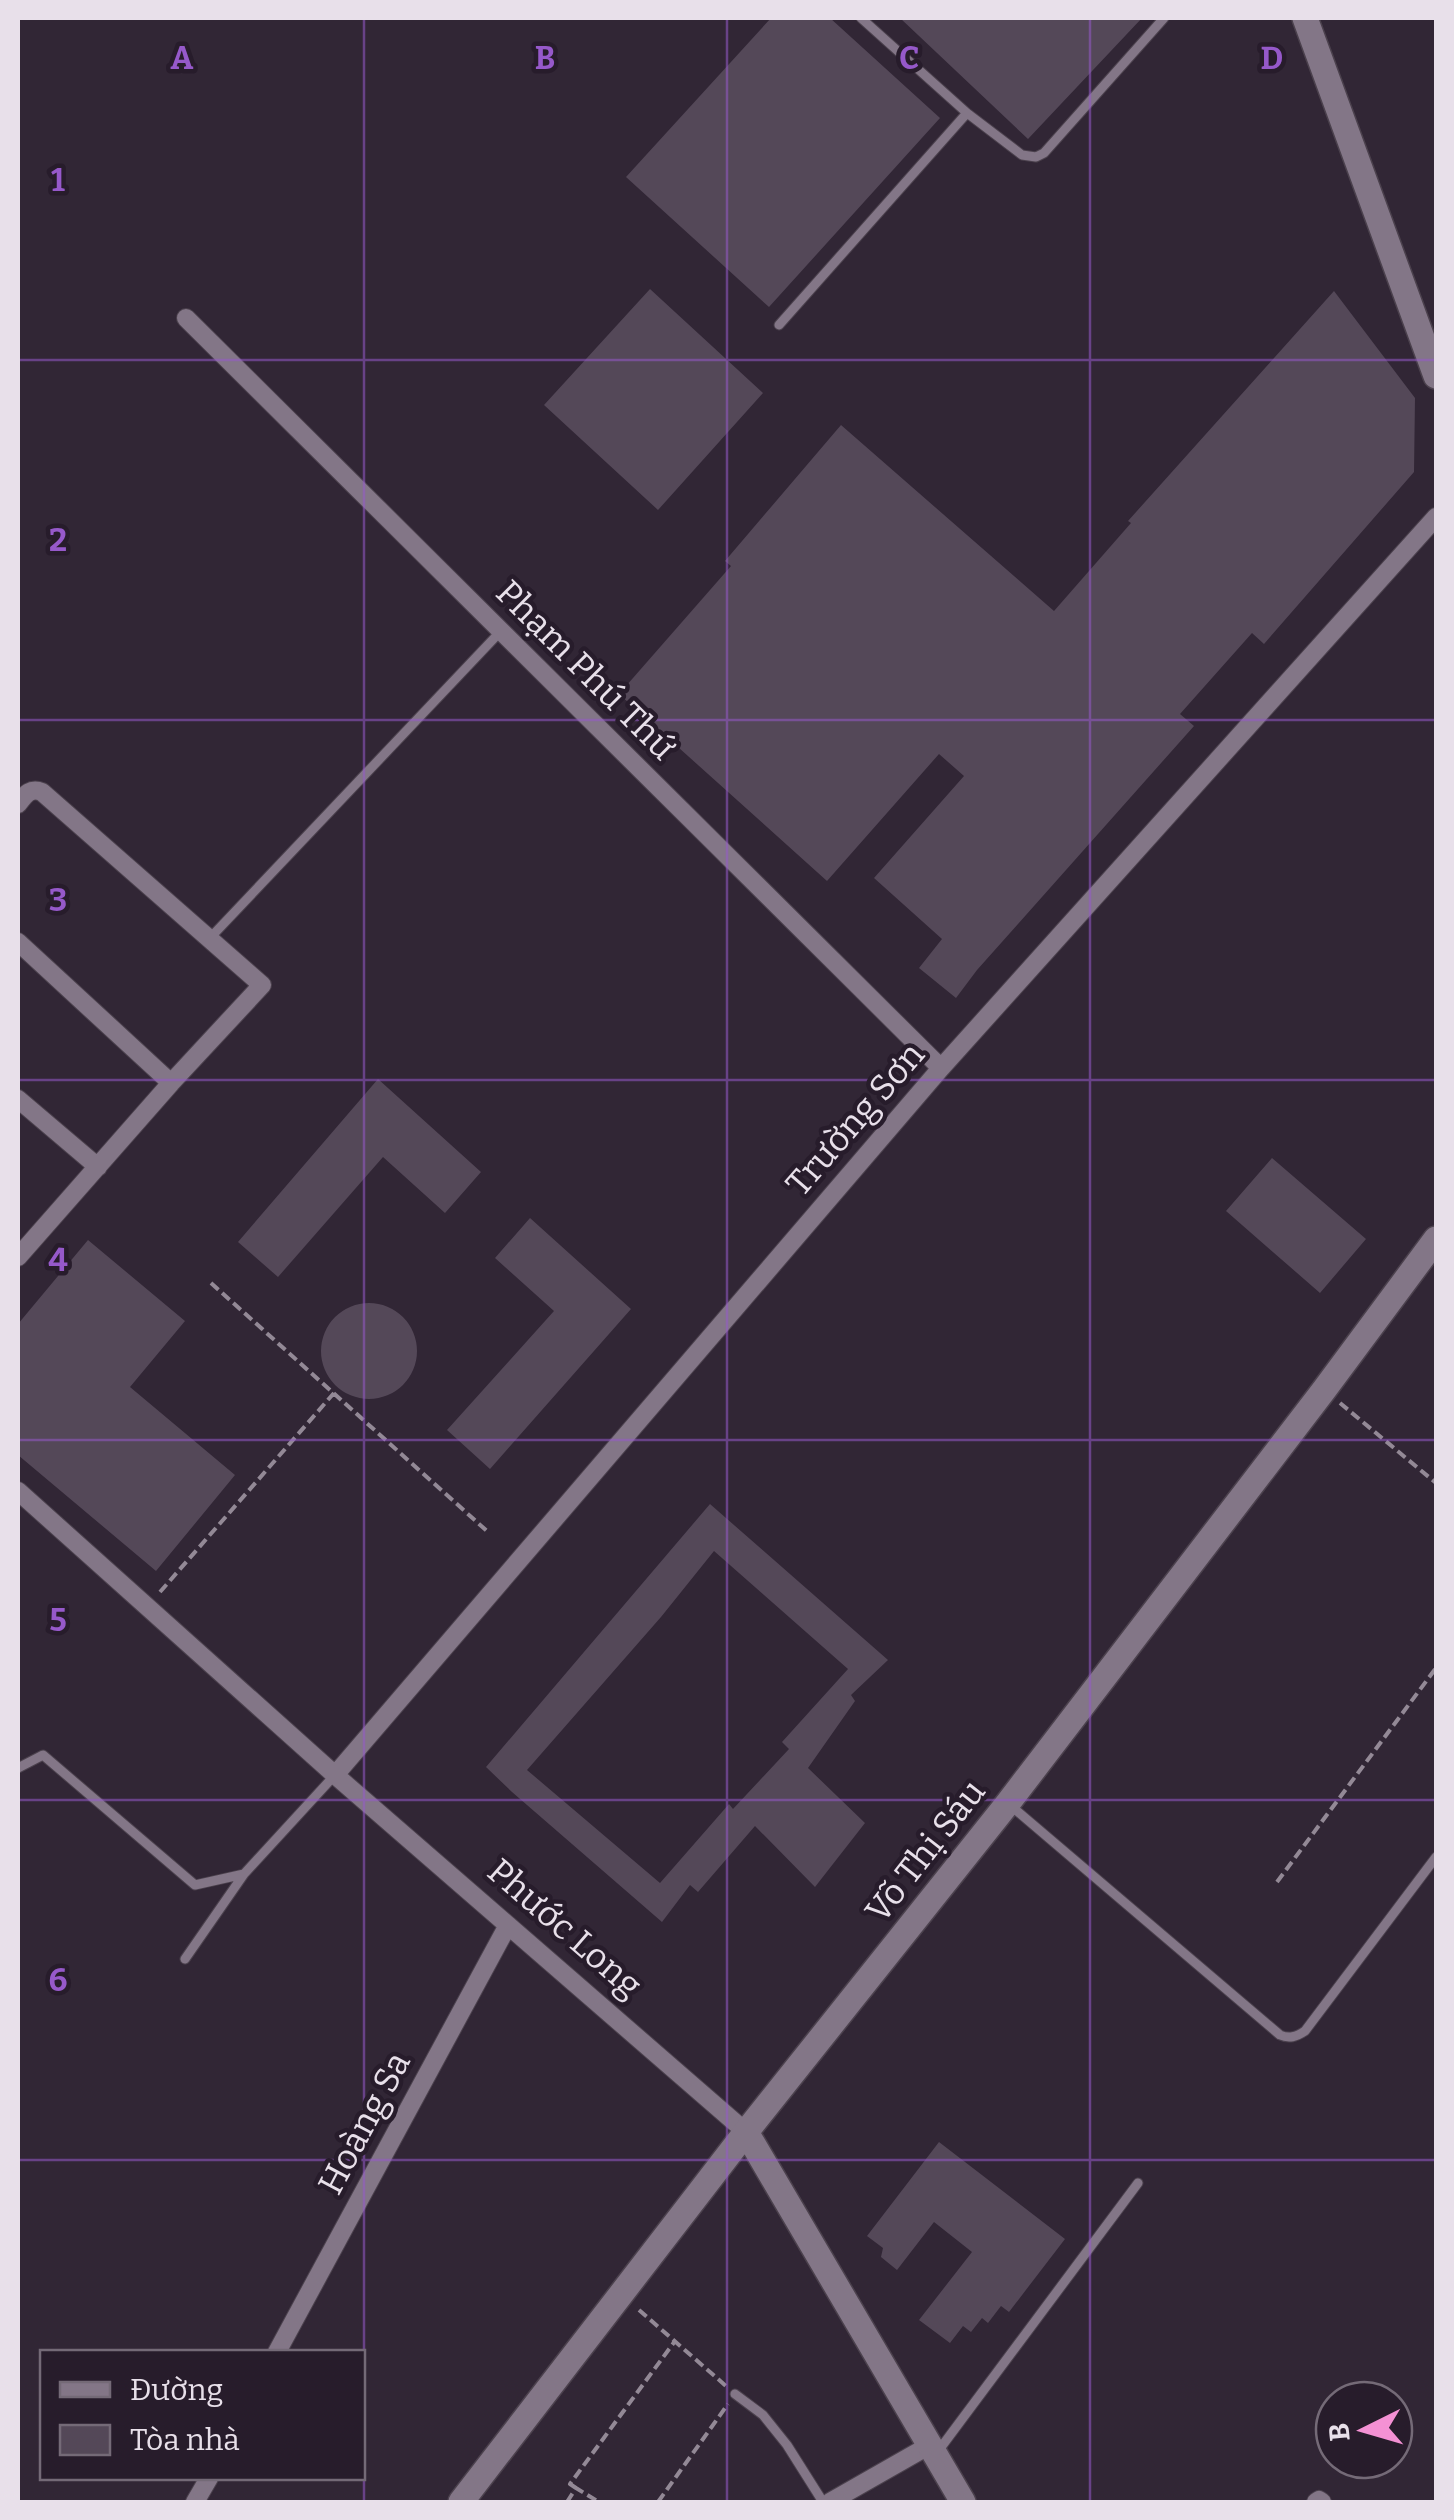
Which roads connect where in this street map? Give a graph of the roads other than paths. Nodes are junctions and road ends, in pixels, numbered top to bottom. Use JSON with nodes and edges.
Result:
{"nodes":[{"id":1,"x":861,"y":18,"type":"edge"},
{"id":2,"x":1164,"y":18,"type":"edge"},
{"id":3,"x":1305,"y":18,"type":"edge"},
{"id":4,"x":967,"y":113,"type":"junction"},
{"id":5,"x":186,"y":318,"type":"dead end"},
{"id":6,"x":779,"y":325,"type":"dead end"},
{"id":7,"x":1436,"y":376,"type":"edge"},
{"id":8,"x":1436,"y":517,"type":"edge"},
{"id":9,"x":500,"y":631,"type":"junction"},
{"id":10,"x":18,"y":804,"type":"edge"},
{"id":11,"x":210,"y":938,"type":"junction"},
{"id":12,"x":18,"y":942,"type":"edge"},
{"id":13,"x":941,"y":1068,"type":"junction"},
{"id":14,"x":171,"y":1084,"type":"junction"},
{"id":15,"x":18,"y":1100,"type":"edge"},
{"id":16,"x":98,"y":1168,"type":"junction"},
{"id":17,"x":1436,"y":1238,"type":"edge"},
{"id":18,"x":18,"y":1256,"type":"edge"},
{"id":19,"x":18,"y":1491,"type":"edge"},
{"id":20,"x":18,"y":1768,"type":"edge"},
{"id":21,"x":335,"y":1775,"type":"junction"},
{"id":22,"x":1008,"y":1804,"type":"junction"},
{"id":23,"x":1436,"y":1858,"type":"edge"},
{"id":24,"x":244,"y":1874,"type":"junction"},
{"id":25,"x":508,"y":1926,"type":"junction"},
{"id":26,"x":184,"y":1959,"type":"dead end"},
{"id":27,"x":746,"y":2132,"type":"junction"},
{"id":28,"x":1138,"y":2183,"type":"dead end"},
{"id":29,"x":278,"y":2350,"type":"edge"},
{"id":30,"x":735,"y":2394,"type":"road end"},
{"id":31,"x":932,"y":2450,"type":"junction"},
{"id":32,"x":208,"y":2480,"type":"edge"},
{"id":33,"x":196,"y":2502,"type":"edge"},
{"id":34,"x":462,"y":2502,"type":"edge"},
{"id":35,"x":826,"y":2502,"type":"edge"},
{"id":36,"x":964,"y":2502,"type":"edge"}],
"edges":[{"from":1,"to":4,"type":"lane"},
{"from":2,"to":4,"type":"lane"},
{"from":3,"to":7,"type":"main road"},
{"from":4,"to":6,"type":"lane"},
{"from":5,"to":9,"type":"street","name":"Phạm Phú Thứ"},
{"from":8,"to":13,"type":"street","name":"Trường Sơn"},
{"from":9,"to":11,"type":"lane"},
{"from":9,"to":13,"type":"street","name":"Phạm Phú Thứ"},
{"from":10,"to":11,"type":"street"},
{"from":11,"to":14,"type":"street"},
{"from":12,"to":14,"type":"street"},
{"from":13,"to":21,"type":"street","name":"Trường Sơn"},
{"from":14,"to":16,"type":"street"},
{"from":15,"to":16,"type":"street"},
{"from":16,"to":18,"type":"street"},
{"from":17,"to":22,"type":"main road","name":"Võ Thị Sáu"},
{"from":19,"to":21,"type":"street","name":"Phước Long"},
{"from":20,"to":24,"type":"lane"},
{"from":21,"to":24,"type":"lane"},
{"from":21,"to":25,"type":"street","name":"Phước Long"},
{"from":22,"to":23,"type":"lane"},
{"from":22,"to":27,"type":"main road","name":"Võ Thị Sáu"},
{"from":24,"to":26,"type":"lane"},
{"from":25,"to":27,"type":"street","name":"Phước Long"},
{"from":25,"to":29,"type":"street","name":"Hoàng Sa"},
{"from":27,"to":31,"type":"main road","name":"Phước Long"},
{"from":27,"to":34,"type":"main road","name":"Võ Thị Sáu"},
{"from":28,"to":31,"type":"lane"},
{"from":30,"to":35,"type":"lane"},
{"from":31,"to":35,"type":"street"},
{"from":31,"to":36,"type":"main road","name":"Phước Long"},
{"from":32,"to":33,"type":"street"}]}
